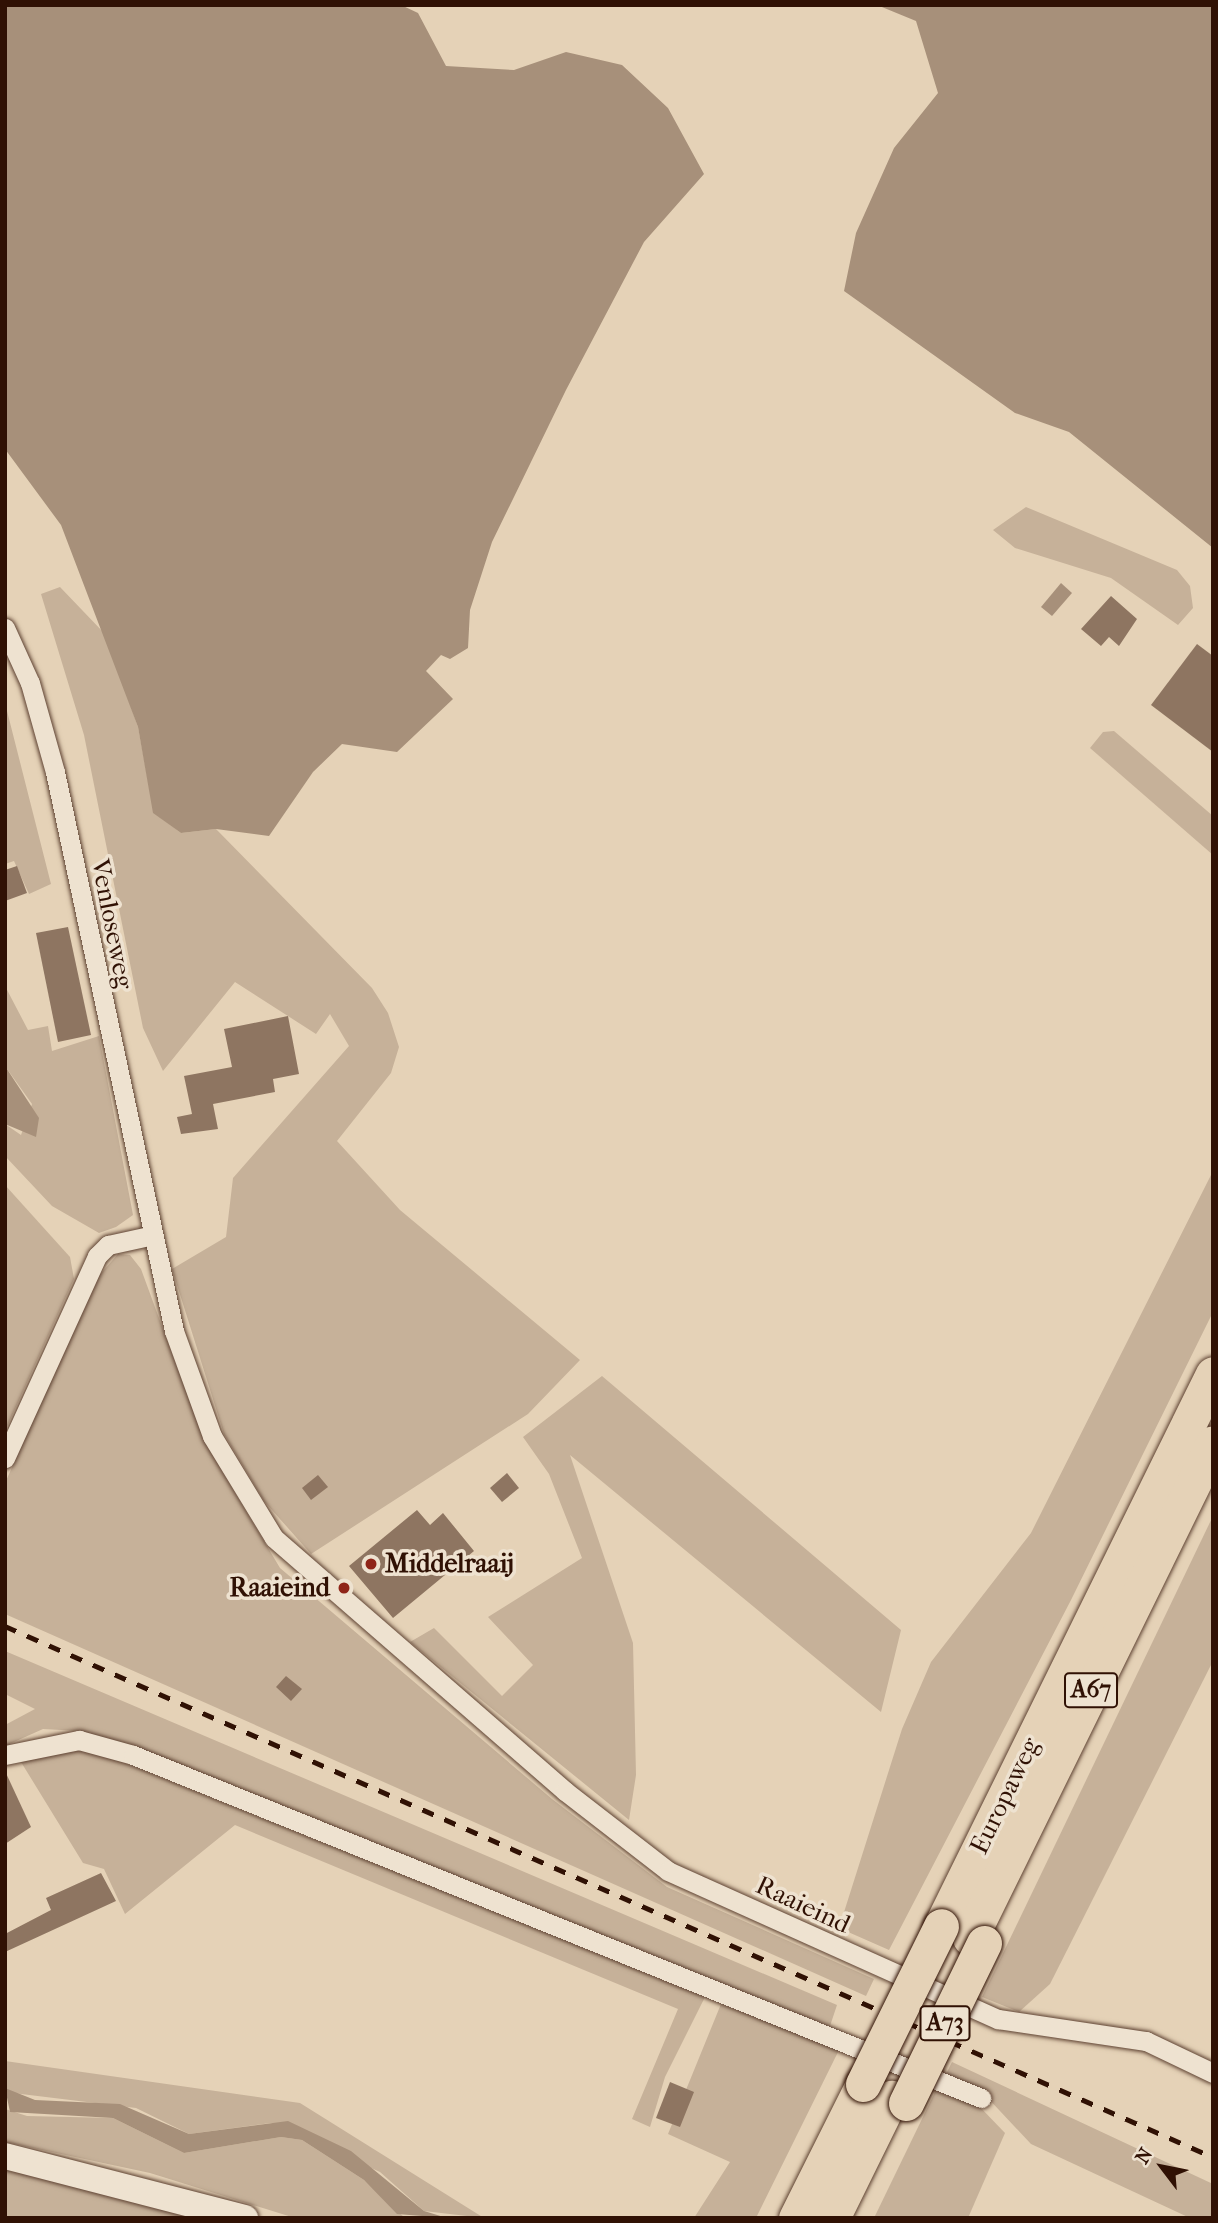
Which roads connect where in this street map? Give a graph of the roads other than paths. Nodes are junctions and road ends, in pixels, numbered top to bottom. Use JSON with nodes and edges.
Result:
{"nodes":[{"id":1,"x":5,"y":628,"type":"edge"},
{"id":2,"x":149,"y":1236,"type":"junction"},
{"id":3,"x":1213,"y":1374,"type":"edge"},
{"id":4,"x":1213,"y":1443,"type":"edge"},
{"id":5,"x":5,"y":1458,"type":"edge"},
{"id":6,"x":1213,"y":1478,"type":"edge"},
{"id":7,"x":5,"y":1755,"type":"edge"},
{"id":8,"x":965,"y":1935,"type":"junction"},
{"id":9,"x":1213,"y":2073,"type":"edge"},
{"id":10,"x":887,"y":2095,"type":"junction"},
{"id":11,"x":982,"y":2098,"type":"dead end"},
{"id":12,"x":5,"y":2156,"type":"edge"},
{"id":13,"x":246,"y":2218,"type":"edge"},
{"id":14,"x":796,"y":2218,"type":"edge"},
{"id":15,"x":832,"y":2218,"type":"edge"},
{"id":16,"x":850,"y":2218,"type":"edge"}],
"edges":[{"from":1,"to":2,"type":"street","name":"Venloseweg"},
{"from":2,"to":5,"type":"street"},
{"from":2,"to":9,"type":"street","name":"Raaieind"},
{"from":3,"to":8,"type":"highway","name":"Europaweg","number":"A67"},
{"from":4,"to":8,"type":"highway","name":"Europaweg","number":"A67"},
{"from":6,"to":8,"type":"highway"},
{"from":7,"to":11,"type":"street"},
{"from":8,"to":10,"type":"highway","name":"Europaweg","number":"A67"},
{"from":10,"to":14,"type":"highway","name":"Europaweg","number":"A67"},
{"from":10,"to":15,"type":"highway","name":"Europaweg","number":"A67"},
{"from":10,"to":16,"type":"highway"},
{"from":12,"to":13,"type":"main road"}]}
